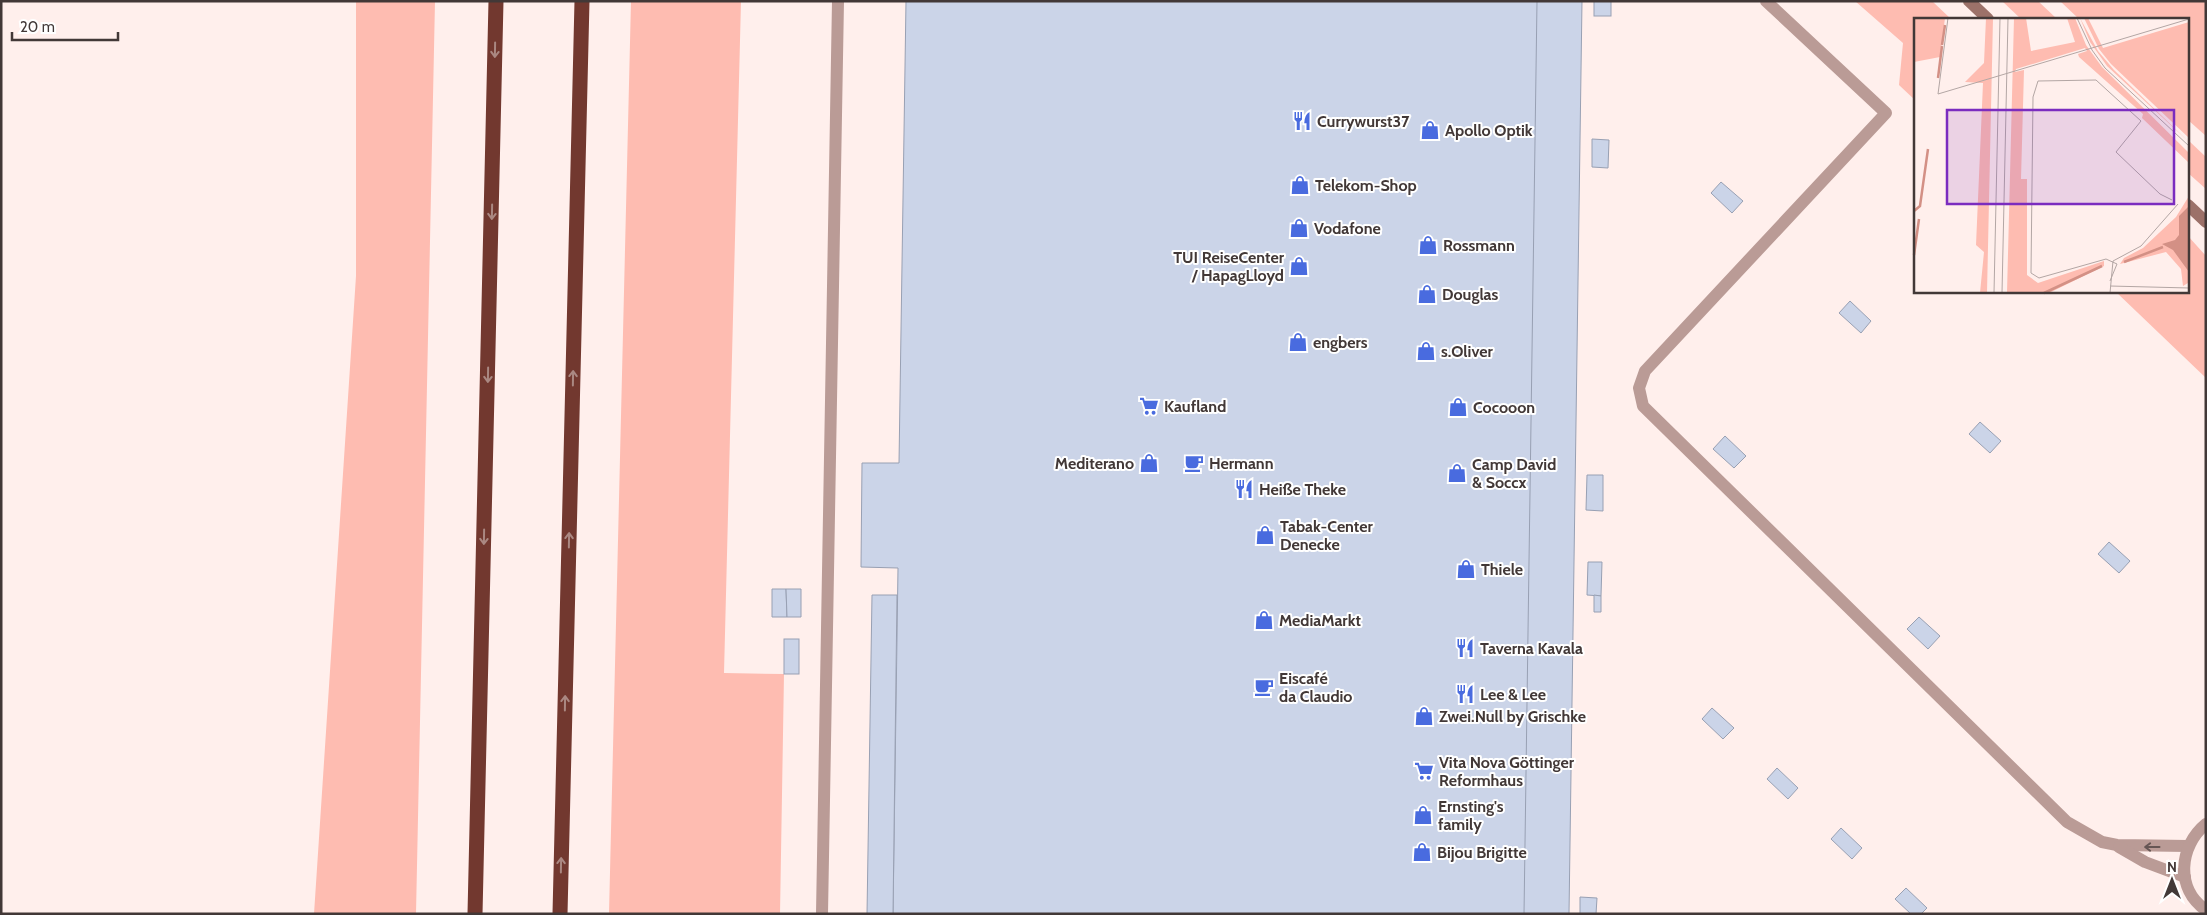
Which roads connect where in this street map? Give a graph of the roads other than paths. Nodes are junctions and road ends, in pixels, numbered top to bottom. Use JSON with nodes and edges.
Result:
{"nodes":[{"id":1,"x":496,"y":1,"type":"edge"},
{"id":2,"x":582,"y":1,"type":"edge"},
{"id":3,"x":838,"y":1,"type":"edge"},
{"id":4,"x":1766,"y":1,"type":"edge"},
{"id":5,"x":1969,"y":1,"type":"edge"},
{"id":6,"x":1987,"y":18,"type":"edge"},
{"id":7,"x":2190,"y":207,"type":"edge"},
{"id":8,"x":2206,"y":222,"type":"edge"},
{"id":9,"x":2206,"y":824,"type":"edge"},
{"id":10,"x":2117,"y":845,"type":"junction"},
{"id":11,"x":2188,"y":846,"type":"junction"},
{"id":12,"x":2185,"y":877,"type":"junction"},
{"id":13,"x":2206,"y":910,"type":"edge"},
{"id":14,"x":475,"y":914,"type":"edge"},
{"id":15,"x":560,"y":914,"type":"edge"},
{"id":16,"x":822,"y":914,"type":"edge"}],
"edges":[{"from":1,"to":14,"type":"highway","one_way":true},
{"from":15,"to":2,"type":"highway","one_way":true},
{"from":3,"to":16,"type":"street"},
{"from":4,"to":10,"type":"street"},
{"from":5,"to":6,"type":"main road"},
{"from":7,"to":8,"type":"main road"},
{"from":9,"to":11,"type":"street"},
{"from":11,"to":10,"type":"street","one_way":true},
{"from":10,"to":12,"type":"street"},
{"from":11,"to":12,"type":"street"},
{"from":12,"to":13,"type":"street"}]}
